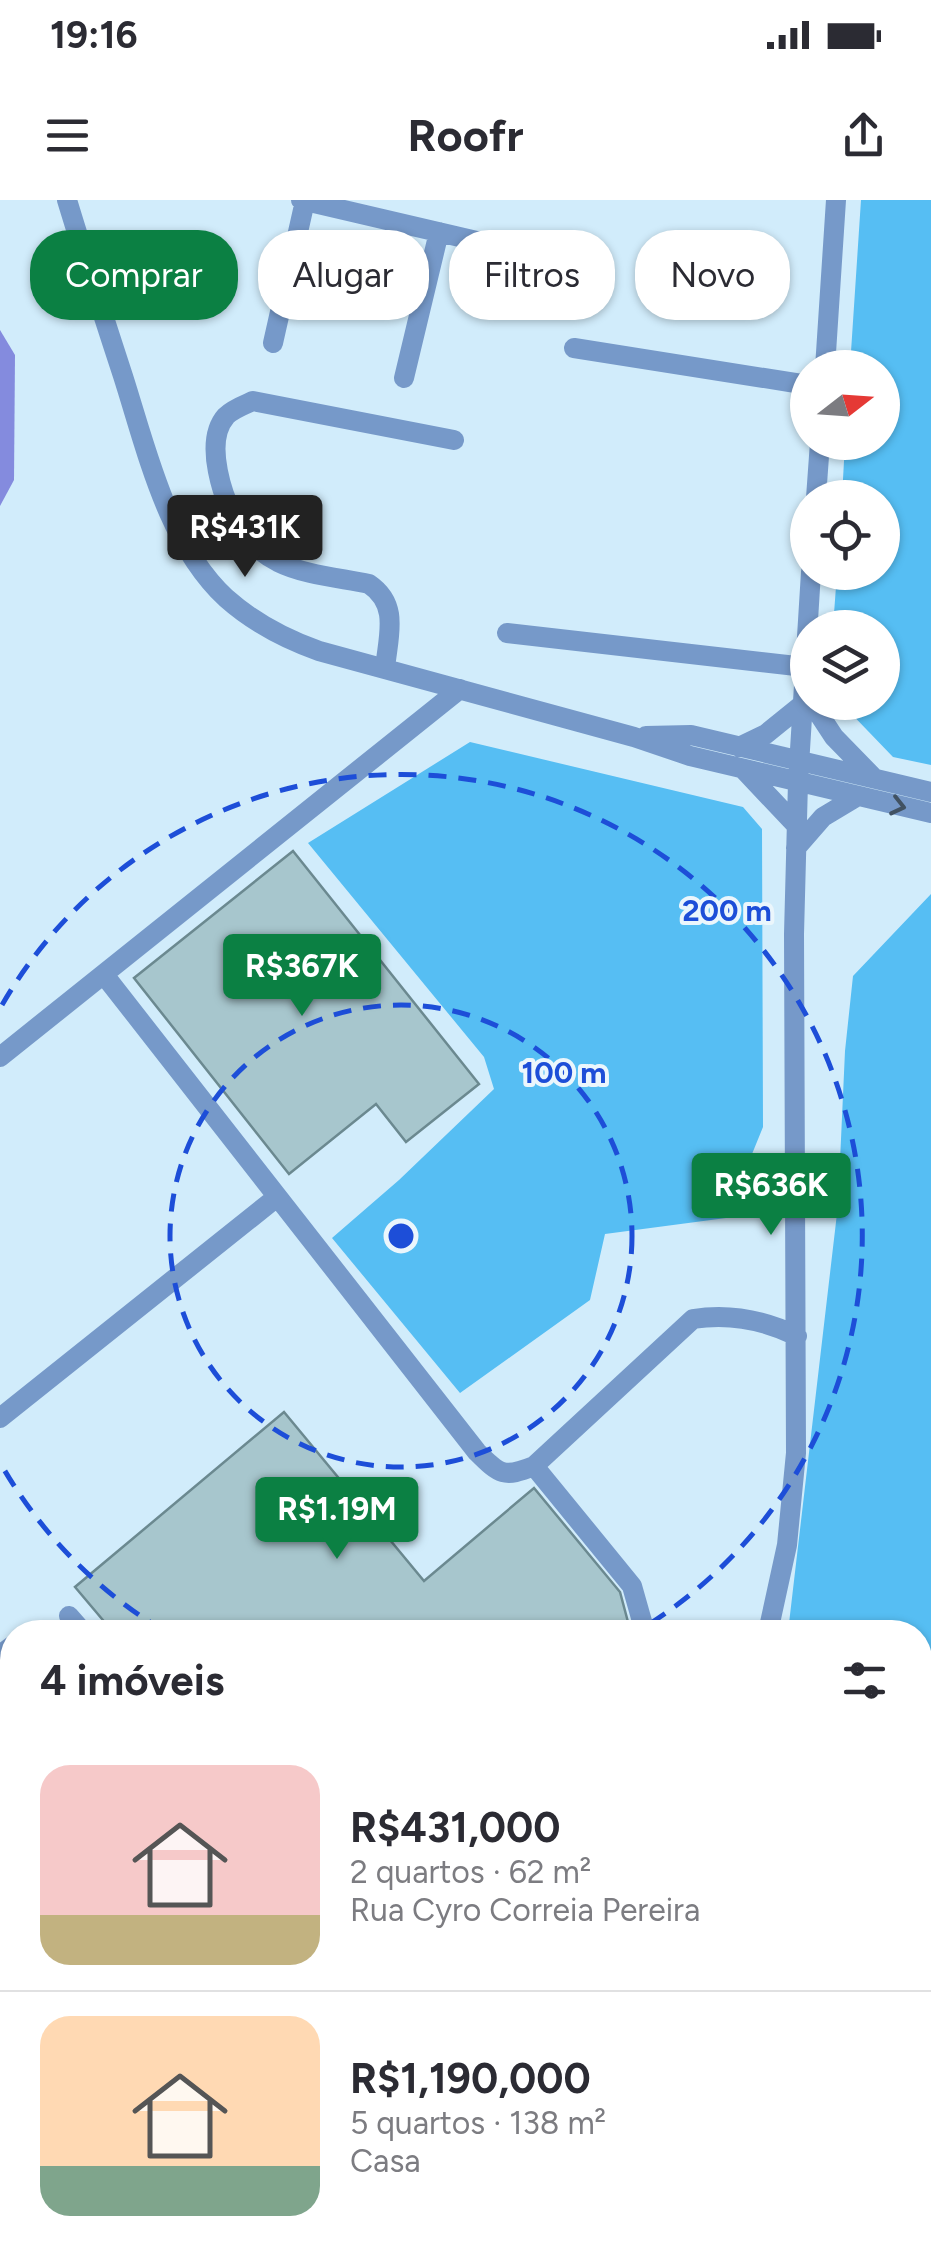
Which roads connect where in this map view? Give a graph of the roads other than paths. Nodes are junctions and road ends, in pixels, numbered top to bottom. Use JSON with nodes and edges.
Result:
{"nodes":[{"id":1,"x":66,"y":200,"type":"edge"},
{"id":2,"x":303,"y":200,"type":"edge"},
{"id":3,"x":836,"y":200,"type":"edge"},
{"id":4,"x":439,"y":232,"type":"junction"},
{"id":5,"x":449,"y":234,"type":"edge"},
{"id":6,"x":273,"y":343,"type":"dead end"},
{"id":7,"x":574,"y":348,"type":"dead end"},
{"id":8,"x":825,"y":350,"type":"edge"},
{"id":9,"x":404,"y":378,"type":"dead end"},
{"id":10,"x":790,"y":382,"type":"edge"},
{"id":11,"x":454,"y":440,"type":"dead end"},
{"id":12,"x":507,"y":632,"type":"dead end"},
{"id":13,"x":790,"y":665,"type":"edge"},
{"id":14,"x":385,"y":669,"type":"junction"},
{"id":15,"x":460,"y":689,"type":"junction"},
{"id":16,"x":790,"y":712,"type":"edge"},
{"id":17,"x":804,"y":720,"type":"edge"},
{"id":18,"x":822,"y":720,"type":"edge"},
{"id":19,"x":634,"y":736,"type":"junction"},
{"id":20,"x":739,"y":747,"type":"junction"},
{"id":21,"x":742,"y":769,"type":"junction"},
{"id":22,"x":798,"y":771,"type":"junction"},
{"id":23,"x":874,"y":778,"type":"junction"},
{"id":24,"x":931,"y":792,"type":"edge"},
{"id":25,"x":858,"y":796,"type":"junction"},
{"id":26,"x":931,"y":813,"type":"edge"},
{"id":27,"x":796,"y":826,"type":"junction"},
{"id":28,"x":796,"y":848,"type":"junction"},
{"id":29,"x":105,"y":976,"type":"junction"},
{"id":30,"x":0,"y":1057,"type":"edge"},
{"id":31,"x":278,"y":1197,"type":"junction"},
{"id":32,"x":798,"y":1336,"type":"junction"},
{"id":33,"x":0,"y":1418,"type":"edge"},
{"id":34,"x":534,"y":1466,"type":"junction"},
{"id":35,"x":642,"y":1620,"type":"edge"},
{"id":36,"x":771,"y":1620,"type":"edge"}],
"edges":[{"from":1,"to":14,"type":"street"},
{"from":2,"to":4,"type":"street"},
{"from":2,"to":6,"type":"street"},
{"from":3,"to":8,"type":"street"},
{"from":4,"to":5,"type":"street"},
{"from":4,"to":9,"type":"street"},
{"from":7,"to":10,"type":"street"},
{"from":11,"to":14,"type":"street"},
{"from":12,"to":13,"type":"street"},
{"from":14,"to":15,"type":"street"},
{"from":15,"to":19,"type":"street"},
{"from":15,"to":29,"type":"street"},
{"from":16,"to":20,"type":"street"},
{"from":17,"to":22,"type":"street"},
{"from":18,"to":23,"type":"street"},
{"from":19,"to":20,"type":"street"},
{"from":19,"to":21,"type":"street"},
{"from":20,"to":22,"type":"street"},
{"from":21,"to":22,"type":"street"},
{"from":21,"to":27,"type":"street"},
{"from":22,"to":23,"type":"street"},
{"from":22,"to":25,"type":"street"},
{"from":22,"to":27,"type":"street"},
{"from":23,"to":24,"type":"street"},
{"from":25,"to":26,"type":"street","one_way":true},
{"from":25,"to":28,"type":"street"},
{"from":27,"to":28,"type":"street"},
{"from":28,"to":32,"type":"street"},
{"from":29,"to":30,"type":"street"},
{"from":29,"to":31,"type":"street"},
{"from":31,"to":33,"type":"street"},
{"from":31,"to":34,"type":"street"},
{"from":32,"to":34,"type":"street"},
{"from":32,"to":36,"type":"street"},
{"from":34,"to":35,"type":"street"}]}
